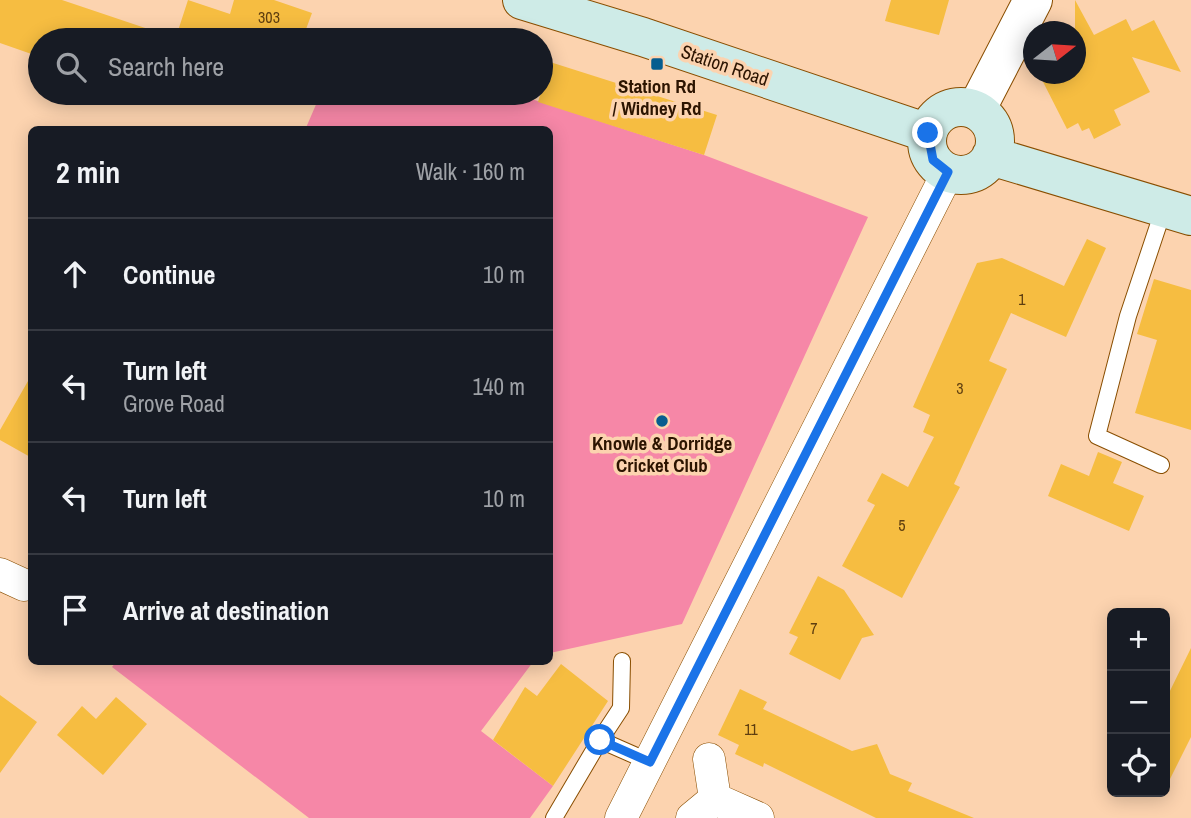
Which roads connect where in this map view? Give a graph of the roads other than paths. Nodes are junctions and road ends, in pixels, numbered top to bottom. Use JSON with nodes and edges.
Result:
{"nodes":[{"id":1,"x":522,"y":0,"type":"edge"},
{"id":2,"x":1032,"y":0,"type":"edge"},
{"id":3,"x":975,"y":110,"type":"junction"},
{"id":4,"x":928,"y":133,"type":"junction"},
{"id":5,"x":991,"y":156,"type":"junction"},
{"id":6,"x":948,"y":172,"type":"junction"},
{"id":7,"x":1177,"y":212,"type":"edge"},
{"id":8,"x":1161,"y":465,"type":"dead end"},
{"id":9,"x":622,"y":661,"type":"dead end"},
{"id":10,"x":600,"y":740,"type":"junction"},
{"id":11,"x":709,"y":759,"type":"dead end"},
{"id":12,"x":650,"y":762,"type":"junction"},
{"id":13,"x":704,"y":808,"type":"edge"},
{"id":14,"x":554,"y":818,"type":"edge"},
{"id":15,"x":621,"y":818,"type":"edge"},
{"id":16,"x":758,"y":818,"type":"edge"}],
"edges":[{"from":1,"to":4,"type":"main road","name":"Station Road"},
{"from":2,"to":3,"type":"street"},
{"from":3,"to":4,"type":"main road"},
{"from":3,"to":5,"type":"main road"},
{"from":4,"to":6,"type":"main road"},
{"from":5,"to":6,"type":"main road"},
{"from":5,"to":7,"type":"main road"},
{"from":6,"to":12,"type":"street"},
{"from":7,"to":8,"type":"lane"},
{"from":9,"to":10,"type":"lane"},
{"from":10,"to":12,"type":"lane"},
{"from":10,"to":14,"type":"lane"},
{"from":11,"to":13,"type":"street"},
{"from":12,"to":15,"type":"street"},
{"from":13,"to":16,"type":"street"}]}
